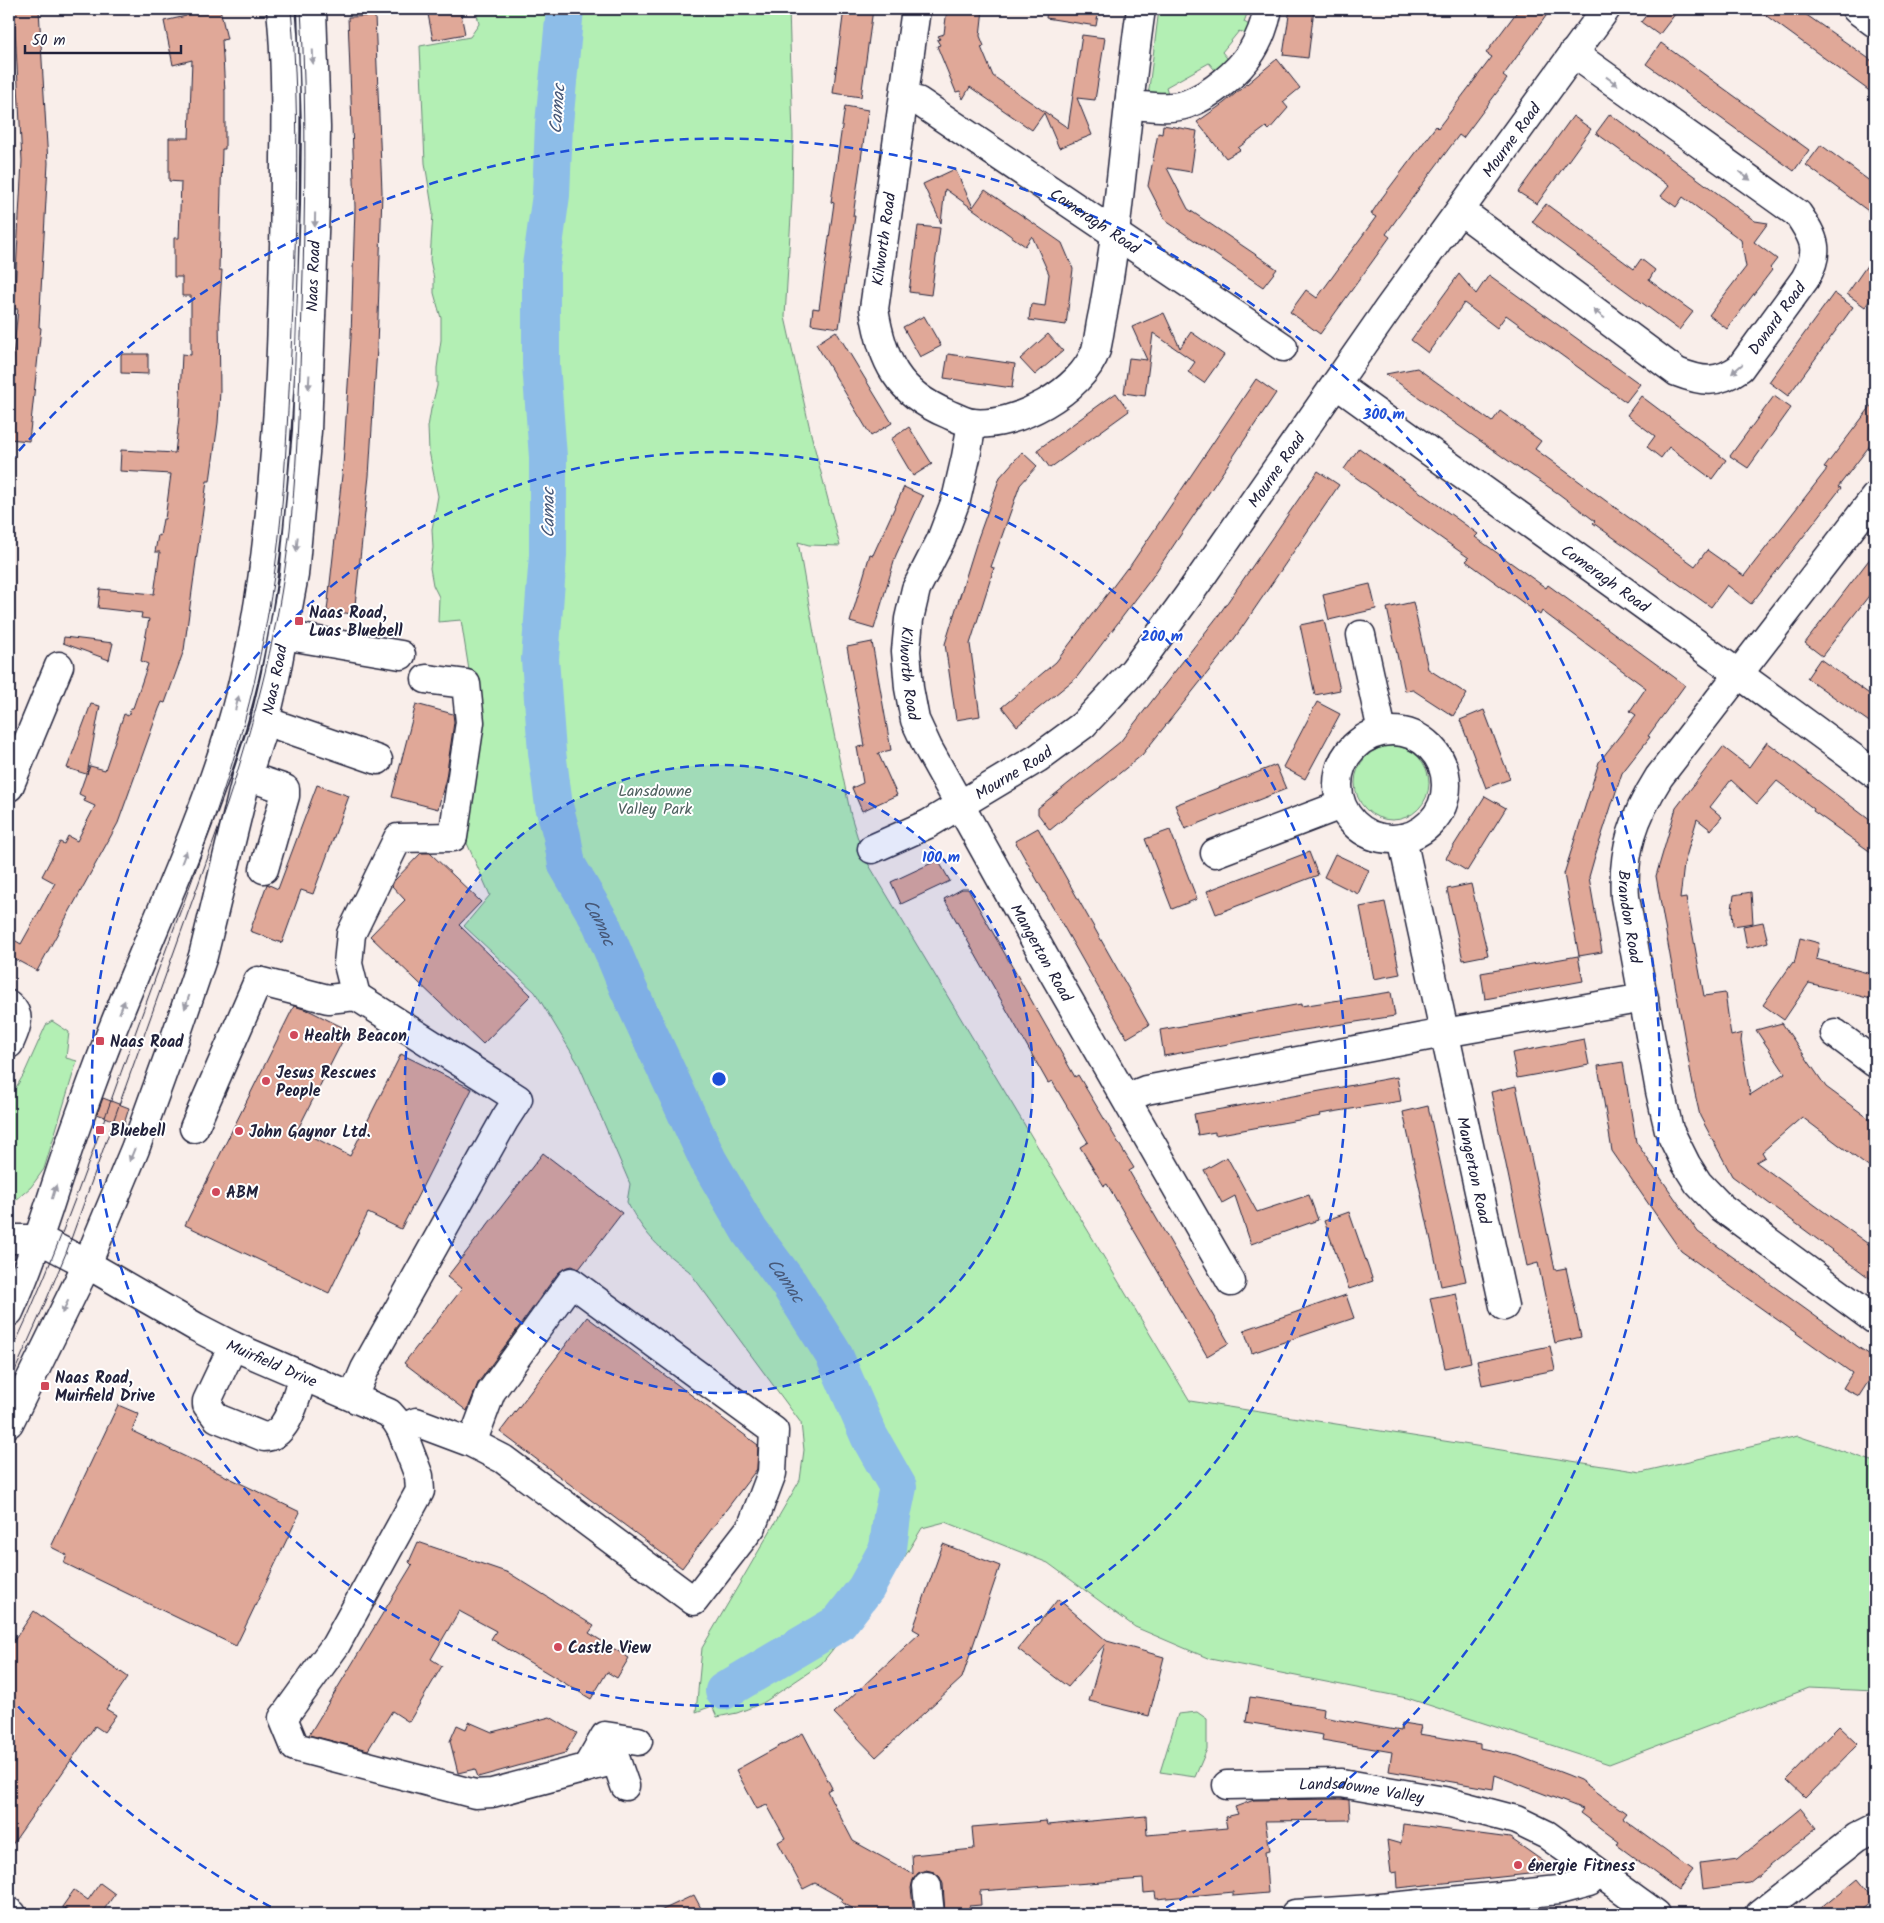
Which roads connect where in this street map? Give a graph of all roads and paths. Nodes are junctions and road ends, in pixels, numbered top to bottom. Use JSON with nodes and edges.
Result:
{"nodes":[{"id":1,"x":282,"y":9,"type":"edge"},
{"id":2,"x":312,"y":9,"type":"edge"},
{"id":3,"x":916,"y":9,"type":"edge"},
{"id":4,"x":1142,"y":9,"type":"edge"},
{"id":5,"x":1268,"y":9,"type":"edge"},
{"id":6,"x":1606,"y":9,"type":"edge"},
{"id":7,"x":1856,"y":9,"type":"edge"},
{"id":8,"x":1875,"y":23,"type":"edge"},
{"id":9,"x":1573,"y":53,"type":"junction"},
{"id":10,"x":904,"y":98,"type":"junction"},
{"id":11,"x":1129,"y":105,"type":"junction"},
{"id":12,"x":1461,"y":211,"type":"junction"},
{"id":13,"x":1115,"y":232,"type":"junction"},
{"id":14,"x":1283,"y":347,"type":"dead end"},
{"id":15,"x":1336,"y":384,"type":"junction"},
{"id":16,"x":972,"y":423,"type":"junction"},
{"id":17,"x":1875,"y":497,"type":"edge"},
{"id":18,"x":283,"y":635,"type":"junction"},
{"id":19,"x":1361,"y":635,"type":"dead end"},
{"id":20,"x":401,"y":655,"type":"dead end"},
{"id":21,"x":59,"y":666,"type":"dead end"},
{"id":22,"x":1739,"y":673,"type":"junction"},
{"id":23,"x":426,"y":679,"type":"dead end"},
{"id":24,"x":265,"y":721,"type":"junction"},
{"id":25,"x":1382,"y":731,"type":"junction"},
{"id":26,"x":378,"y":760,"type":"dead end"},
{"id":27,"x":1875,"y":774,"type":"edge"},
{"id":28,"x":248,"y":776,"type":"junction"},
{"id":29,"x":9,"y":787,"type":"edge"},
{"id":30,"x":960,"y":804,"type":"junction"},
{"id":31,"x":1341,"y":805,"type":"junction"},
{"id":32,"x":1402,"y":838,"type":"junction"},
{"id":33,"x":872,"y":849,"type":"dead end"},
{"id":34,"x":1215,"y":853,"type":"dead end"},
{"id":35,"x":264,"y":869,"type":"dead end"},
{"id":36,"x":356,"y":996,"type":"junction"},
{"id":37,"x":1644,"y":998,"type":"junction"},
{"id":38,"x":1835,"y":1033,"type":"dead end"},
{"id":39,"x":1444,"y":1034,"type":"junction"},
{"id":40,"x":1875,"y":1063,"type":"edge"},
{"id":41,"x":1126,"y":1098,"type":"junction"},
{"id":42,"x":194,"y":1128,"type":"dead end"},
{"id":43,"x":9,"y":1239,"type":"edge"},
{"id":44,"x":39,"y":1239,"type":"junction"},
{"id":45,"x":87,"y":1264,"type":"junction"},
{"id":46,"x":1231,"y":1282,"type":"dead end"},
{"id":47,"x":10,"y":1299,"type":"edge"},
{"id":48,"x":1504,"y":1306,"type":"dead end"},
{"id":49,"x":1875,"y":1320,"type":"edge"},
{"id":50,"x":233,"y":1346,"type":"junction"},
{"id":51,"x":304,"y":1376,"type":"junction"},
{"id":52,"x":353,"y":1397,"type":"junction"},
{"id":53,"x":9,"y":1423,"type":"edge"},
{"id":54,"x":401,"y":1429,"type":"junction"},
{"id":55,"x":465,"y":1441,"type":"junction"},
{"id":56,"x":638,"y":1742,"type":"dead end"},
{"id":57,"x":587,"y":1767,"type":"junction"},
{"id":58,"x":1227,"y":1784,"type":"dead end"},
{"id":59,"x":625,"y":1786,"type":"dead end"},
{"id":60,"x":1875,"y":1828,"type":"edge"},
{"id":61,"x":1597,"y":1872,"type":"junction"},
{"id":62,"x":928,"y":1886,"type":"dead end"},
{"id":63,"x":9,"y":1912,"type":"edge"},
{"id":64,"x":12,"y":1914,"type":"edge"},
{"id":65,"x":930,"y":1914,"type":"edge"},
{"id":66,"x":1295,"y":1914,"type":"edge"},
{"id":67,"x":1656,"y":1914,"type":"edge"},
{"id":68,"x":1760,"y":1914,"type":"edge"}],
"edges":[{"from":44,"to":1,"type":"street","name":"Naas Road","one_way":true},
{"from":2,"to":18,"type":"street","name":"Naas Road","one_way":true},
{"from":3,"to":10,"type":"street","name":"Kilworth Road"},
{"from":4,"to":11,"type":"street","name":"Kilworth Road"},
{"from":5,"to":11,"type":"street"},
{"from":6,"to":9,"type":"street","name":"Mourne Road"},
{"from":7,"to":8,"type":"street"},
{"from":9,"to":12,"type":"street","name":"Mourne Road"},
{"from":9,"to":12,"type":"street","name":"Donard Road","one_way":true},
{"from":10,"to":13,"type":"street","name":"Comeragh Road"},
{"from":10,"to":16,"type":"street","name":"Kilworth Road"},
{"from":11,"to":13,"type":"street","name":"Kilworth Road"},
{"from":12,"to":15,"type":"street","name":"Mourne Road"},
{"from":13,"to":14,"type":"street","name":"Comeragh Road"},
{"from":13,"to":16,"type":"street","name":"Kilworth Road"},
{"from":15,"to":22,"type":"street","name":"Comeragh Road"},
{"from":15,"to":30,"type":"street","name":"Mourne Road"},
{"from":16,"to":30,"type":"street","name":"Kilworth Road"},
{"from":17,"to":22,"type":"street","name":"Brandon Road"},
{"from":18,"to":20,"type":"street"},
{"from":18,"to":24,"type":"street","name":"Naas Road"},
{"from":19,"to":25,"type":"street"},
{"from":21,"to":29,"type":"street"},
{"from":22,"to":27,"type":"street","name":"Comeragh Road"},
{"from":22,"to":37,"type":"street","name":"Brandon Road"},
{"from":23,"to":36,"type":"street"},
{"from":24,"to":26,"type":"street"},
{"from":24,"to":28,"type":"street","name":"Naas Road"},
{"from":25,"to":31,"type":"street"},
{"from":25,"to":32,"type":"street"},
{"from":28,"to":35,"type":"street"},
{"from":28,"to":45,"type":"street","name":"Naas Road","one_way":true},
{"from":30,"to":33,"type":"street","name":"Mourne Road"},
{"from":30,"to":41,"type":"street","name":"Mangerton Road"},
{"from":31,"to":32,"type":"street"},
{"from":31,"to":34,"type":"street"},
{"from":32,"to":39,"type":"street","name":"Mangerton Road"},
{"from":36,"to":42,"type":"street"},
{"from":36,"to":52,"type":"street"},
{"from":37,"to":39,"type":"street"},
{"from":37,"to":49,"type":"street","name":"Brandon Road"},
{"from":38,"to":40,"type":"street"},
{"from":39,"to":41,"type":"street"},
{"from":39,"to":48,"type":"street","name":"Mangerton Road"},
{"from":41,"to":46,"type":"street","name":"Mangerton Road"},
{"from":43,"to":44,"type":"street"},
{"from":44,"to":45,"type":"street","name":"Muirfield Drive"},
{"from":44,"to":47,"type":"street","name":"Naas Road"},
{"from":45,"to":50,"type":"street","name":"Muirfield Drive"},
{"from":45,"to":53,"type":"street","name":"Naas Road","one_way":true},
{"from":50,"to":51,"type":"street","name":"Muirfield Drive"},
{"from":50,"to":51,"type":"street"},
{"from":51,"to":52,"type":"street","name":"Muirfield Drive"},
{"from":52,"to":54,"type":"street","name":"Muirfield Drive"},
{"from":54,"to":55,"type":"street"},
{"from":54,"to":57,"type":"street"},
{"from":55,"to":55,"type":"street"},
{"from":56,"to":57,"type":"street"},
{"from":57,"to":59,"type":"street"},
{"from":58,"to":61,"type":"street","name":"Landsdowne Valley"},
{"from":60,"to":68,"type":"street"},
{"from":61,"to":66,"type":"street"},
{"from":61,"to":67,"type":"street","name":"Landsdowne Valley"},
{"from":62,"to":65,"type":"street"},
{"from":63,"to":64,"type":"street"}]}
